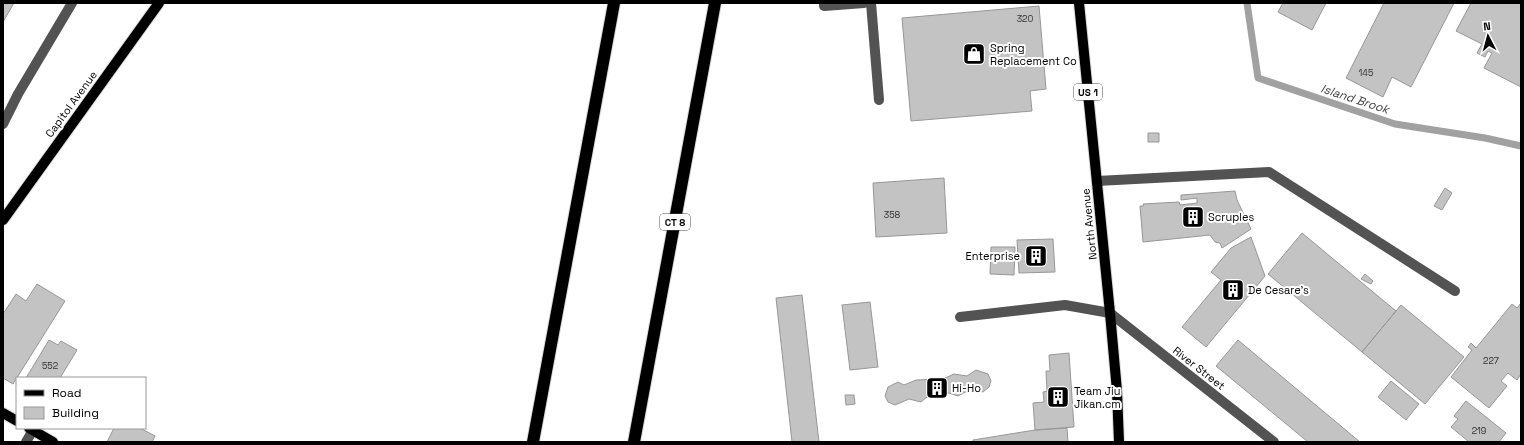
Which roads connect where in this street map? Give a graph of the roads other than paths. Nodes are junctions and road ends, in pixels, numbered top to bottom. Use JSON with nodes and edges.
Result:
{"nodes":[{"id":1,"x":72,"y":3,"type":"edge"},
{"id":2,"x":159,"y":3,"type":"edge"},
{"id":3,"x":614,"y":3,"type":"edge"},
{"id":4,"x":715,"y":3,"type":"edge"},
{"id":5,"x":824,"y":3,"type":"edge"},
{"id":6,"x":864,"y":3,"type":"edge"},
{"id":7,"x":872,"y":3,"type":"edge"},
{"id":8,"x":1079,"y":3,"type":"edge"},
{"id":9,"x":879,"y":100,"type":"dead end"},
{"id":10,"x":3,"y":124,"type":"edge"},
{"id":11,"x":1097,"y":181,"type":"junction"},
{"id":12,"x":3,"y":220,"type":"edge"},
{"id":13,"x":1455,"y":290,"type":"dead end"},
{"id":14,"x":1110,"y":313,"type":"junction"},
{"id":15,"x":960,"y":317,"type":"dead end"},
{"id":16,"x":3,"y":413,"type":"edge"},
{"id":17,"x":16,"y":420,"type":"edge"},
{"id":18,"x":31,"y":429,"type":"edge"},
{"id":19,"x":26,"y":442,"type":"edge"},
{"id":20,"x":52,"y":442,"type":"edge"},
{"id":21,"x":533,"y":442,"type":"edge"},
{"id":22,"x":634,"y":442,"type":"edge"},
{"id":23,"x":1119,"y":442,"type":"edge"},
{"id":24,"x":1274,"y":442,"type":"edge"}],
"edges":[{"from":1,"to":10,"type":"street"},
{"from":2,"to":12,"type":"main road","name":"Capitol Avenue"},
{"from":3,"to":21,"type":"highway"},
{"from":4,"to":22,"type":"highway","number":"CT 8"},
{"from":5,"to":6,"type":"street"},
{"from":7,"to":9,"type":"street"},
{"from":8,"to":11,"type":"main road","name":"North Avenue","number":"US 1"},
{"from":11,"to":13,"type":"street"},
{"from":11,"to":14,"type":"main road","name":"North Avenue","number":"US 1"},
{"from":14,"to":15,"type":"street"},
{"from":14,"to":23,"type":"main road","name":"North Avenue","number":"US 1"},
{"from":14,"to":24,"type":"street","name":"River Street"},
{"from":16,"to":17,"type":"main road"},
{"from":18,"to":19,"type":"street"},
{"from":18,"to":20,"type":"main road"}]}
